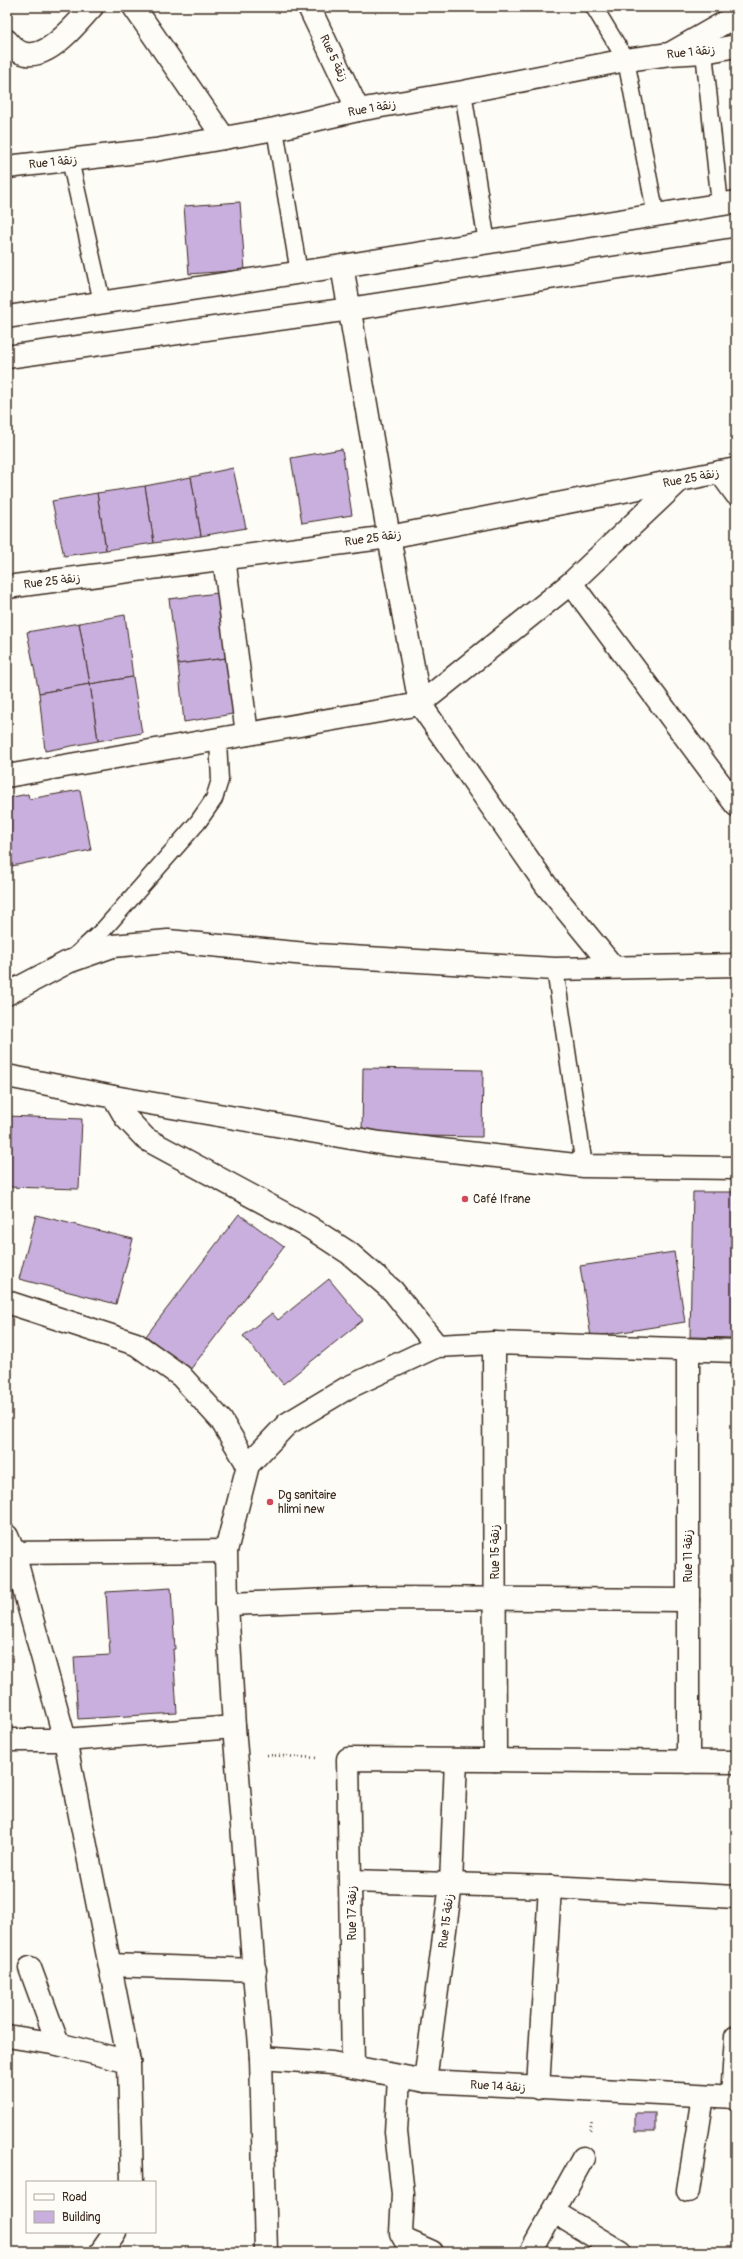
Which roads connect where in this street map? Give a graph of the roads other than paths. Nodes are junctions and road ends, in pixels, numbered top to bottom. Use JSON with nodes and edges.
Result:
{"nodes":[{"id":1,"x":92,"y":7,"type":"edge"},
{"id":2,"x":134,"y":7,"type":"edge"},
{"id":3,"x":309,"y":7,"type":"edge"},
{"id":4,"x":594,"y":7,"type":"edge"},
{"id":5,"x":736,"y":16,"type":"edge"},
{"id":6,"x":7,"y":41,"type":"edge"},
{"id":7,"x":736,"y":46,"type":"edge"},
{"id":8,"x":704,"y":52,"type":"junction"},
{"id":9,"x":670,"y":54,"type":"junction"},
{"id":10,"x":626,"y":60,"type":"junction"},
{"id":11,"x":463,"y":92,"type":"junction"},
{"id":12,"x":358,"y":110,"type":"junction"},
{"id":13,"x":275,"y":129,"type":"junction"},
{"id":14,"x":224,"y":138,"type":"junction"},
{"id":15,"x":70,"y":160,"type":"junction"},
{"id":16,"x":7,"y":167,"type":"edge"},
{"id":17,"x":728,"y":204,"type":"edge"},
{"id":18,"x":656,"y":216,"type":"junction"},
{"id":19,"x":488,"y":242,"type":"junction"},
{"id":20,"x":736,"y":250,"type":"edge"},
{"id":21,"x":342,"y":266,"type":"junction"},
{"id":22,"x":299,"y":272,"type":"junction"},
{"id":23,"x":102,"y":302,"type":"junction"},
{"id":24,"x":350,"y":309,"type":"junction"},
{"id":25,"x":7,"y":317,"type":"edge"},
{"id":26,"x":7,"y":357,"type":"edge"},
{"id":27,"x":728,"y":470,"type":"edge"},
{"id":28,"x":680,"y":480,"type":"junction"},
{"id":29,"x":736,"y":494,"type":"edge"},
{"id":30,"x":389,"y":537,"type":"junction"},
{"id":31,"x":224,"y":558,"type":"junction"},
{"id":32,"x":571,"y":583,"type":"junction"},
{"id":33,"x":7,"y":587,"type":"edge"},
{"id":34,"x":420,"y":704,"type":"junction"},
{"id":35,"x":248,"y":734,"type":"junction"},
{"id":36,"x":218,"y":740,"type":"junction"},
{"id":37,"x":7,"y":776,"type":"edge"},
{"id":38,"x":736,"y":805,"type":"edge"},
{"id":39,"x":68,"y":962,"type":"junction"},
{"id":40,"x":736,"y":965,"type":"edge"},
{"id":41,"x":613,"y":967,"type":"junction"},
{"id":42,"x":555,"y":968,"type":"junction"},
{"id":43,"x":7,"y":994,"type":"edge"},
{"id":44,"x":7,"y":1076,"type":"edge"},
{"id":45,"x":114,"y":1097,"type":"junction"},
{"id":46,"x":584,"y":1166,"type":"junction"},
{"id":47,"x":736,"y":1168,"type":"edge"},
{"id":48,"x":7,"y":1302,"type":"edge"},
{"id":49,"x":494,"y":1343,"type":"junction"},
{"id":50,"x":438,"y":1346,"type":"junction"},
{"id":51,"x":688,"y":1351,"type":"junction"},
{"id":52,"x":736,"y":1351,"type":"edge"},
{"id":53,"x":248,"y":1465,"type":"junction"},
{"id":54,"x":9,"y":1547,"type":"edge"},
{"id":55,"x":226,"y":1551,"type":"junction"},
{"id":56,"x":495,"y":1598,"type":"junction"},
{"id":57,"x":688,"y":1600,"type":"junction"},
{"id":58,"x":226,"y":1604,"type":"junction"},
{"id":59,"x":234,"y":1727,"type":"junction"},
{"id":60,"x":7,"y":1740,"type":"edge"},
{"id":61,"x":65,"y":1740,"type":"junction"},
{"id":62,"x":456,"y":1760,"type":"junction"},
{"id":63,"x":495,"y":1760,"type":"junction"},
{"id":64,"x":688,"y":1762,"type":"junction"},
{"id":65,"x":736,"y":1762,"type":"edge"},
{"id":66,"x":352,"y":1881,"type":"junction"},
{"id":67,"x":451,"y":1884,"type":"junction"},
{"id":68,"x":550,"y":1887,"type":"junction"},
{"id":69,"x":736,"y":1896,"type":"edge"},
{"id":70,"x":110,"y":1965,"type":"junction"},
{"id":71,"x":30,"y":1968,"type":"dead end"},
{"id":72,"x":255,"y":1970,"type":"junction"},
{"id":73,"x":8,"y":2035,"type":"edge"},
{"id":74,"x":736,"y":2037,"type":"edge"},
{"id":75,"x":58,"y":2044,"type":"junction"},
{"id":76,"x":261,"y":2058,"type":"junction"},
{"id":77,"x":129,"y":2062,"type":"junction"},
{"id":78,"x":353,"y":2067,"type":"junction"},
{"id":79,"x":399,"y":2077,"type":"junction"},
{"id":80,"x":425,"y":2082,"type":"junction"},
{"id":81,"x":538,"y":2088,"type":"junction"},
{"id":82,"x":703,"y":2096,"type":"junction"},
{"id":83,"x":734,"y":2097,"type":"edge"},
{"id":84,"x":583,"y":2158,"type":"road end"},
{"id":85,"x":132,"y":2181,"type":"edge"},
{"id":86,"x":688,"y":2191,"type":"dead end"},
{"id":87,"x":554,"y":2212,"type":"junction"},
{"id":88,"x":114,"y":2233,"type":"edge"},
{"id":89,"x":426,"y":2249,"type":"edge"},
{"id":90,"x":101,"y":2252,"type":"edge"},
{"id":91,"x":266,"y":2252,"type":"edge"},
{"id":92,"x":531,"y":2252,"type":"edge"},
{"id":93,"x":620,"y":2252,"type":"edge"}],
"edges":[{"from":1,"to":6,"type":"street"},
{"from":2,"to":14,"type":"street"},
{"from":3,"to":12,"type":"street","name":"Rue 5 زنقة"},
{"from":4,"to":10,"type":"lane"},
{"from":5,"to":9,"type":"street"},
{"from":7,"to":8,"type":"street","name":"Rue 1 زنقة"},
{"from":8,"to":9,"type":"street","name":"Rue 1 زنقة"},
{"from":8,"to":17,"type":"lane"},
{"from":9,"to":10,"type":"street","name":"Rue 1 زنقة"},
{"from":10,"to":11,"type":"street","name":"Rue 1 زنقة"},
{"from":10,"to":18,"type":"lane"},
{"from":11,"to":12,"type":"street","name":"Rue 1 زنقة"},
{"from":11,"to":19,"type":"lane"},
{"from":12,"to":13,"type":"street","name":"Rue 1 زنقة"},
{"from":13,"to":14,"type":"street","name":"Rue 1 زنقة"},
{"from":13,"to":22,"type":"lane"},
{"from":14,"to":15,"type":"street","name":"Rue 1 زنقة"},
{"from":15,"to":16,"type":"street","name":"Rue 1 زنقة"},
{"from":15,"to":23,"type":"lane"},
{"from":17,"to":18,"type":"street"},
{"from":18,"to":19,"type":"street"},
{"from":19,"to":21,"type":"street"},
{"from":20,"to":24,"type":"street"},
{"from":21,"to":22,"type":"street"},
{"from":21,"to":24,"type":"street"},
{"from":22,"to":23,"type":"street"},
{"from":23,"to":25,"type":"street"},
{"from":24,"to":26,"type":"street"},
{"from":24,"to":30,"type":"street"},
{"from":27,"to":28,"type":"street","name":"Rue 25 زنقة"},
{"from":27,"to":29,"type":"street"},
{"from":28,"to":30,"type":"street","name":"Rue 25 زنقة"},
{"from":28,"to":32,"type":"street"},
{"from":30,"to":31,"type":"street","name":"Rue 25 زنقة"},
{"from":30,"to":34,"type":"street"},
{"from":31,"to":33,"type":"street","name":"Rue 25 زنقة"},
{"from":31,"to":35,"type":"street"},
{"from":32,"to":34,"type":"street"},
{"from":32,"to":38,"type":"street"},
{"from":34,"to":35,"type":"street"},
{"from":34,"to":41,"type":"street"},
{"from":35,"to":36,"type":"street"},
{"from":36,"to":37,"type":"street"},
{"from":36,"to":39,"type":"lane"},
{"from":39,"to":42,"type":"street"},
{"from":39,"to":43,"type":"street"},
{"from":40,"to":41,"type":"street"},
{"from":41,"to":42,"type":"street"},
{"from":42,"to":46,"type":"lane"},
{"from":44,"to":45,"type":"street"},
{"from":45,"to":46,"type":"street"},
{"from":45,"to":50,"type":"street"},
{"from":46,"to":47,"type":"street"},
{"from":48,"to":53,"type":"street"},
{"from":49,"to":50,"type":"street"},
{"from":49,"to":51,"type":"street"},
{"from":49,"to":56,"type":"street","name":"Rue 15 زنقة"},
{"from":50,"to":53,"type":"street"},
{"from":51,"to":52,"type":"street"},
{"from":51,"to":57,"type":"street","name":"Rue 11 زنقة"},
{"from":53,"to":55,"type":"street"},
{"from":54,"to":55,"type":"street"},
{"from":54,"to":61,"type":"street"},
{"from":55,"to":58,"type":"street"},
{"from":56,"to":57,"type":"street"},
{"from":56,"to":58,"type":"street"},
{"from":56,"to":63,"type":"street","name":"Rue 15 زنقة"},
{"from":57,"to":64,"type":"street","name":"Rue 11 زنقة"},
{"from":58,"to":59,"type":"street"},
{"from":59,"to":61,"type":"street"},
{"from":59,"to":72,"type":"street"},
{"from":60,"to":61,"type":"street"},
{"from":61,"to":70,"type":"street"},
{"from":62,"to":63,"type":"street"},
{"from":62,"to":66,"type":"street","name":"Rue 17 زنقة"},
{"from":62,"to":67,"type":"street","name":"Rue 15 زنقة"},
{"from":63,"to":64,"type":"street"},
{"from":64,"to":65,"type":"street"},
{"from":66,"to":67,"type":"street"},
{"from":66,"to":78,"type":"street","name":"Rue 17 زنقة"},
{"from":67,"to":68,"type":"street"},
{"from":67,"to":80,"type":"street","name":"Rue 15 زنقة"},
{"from":68,"to":69,"type":"street"},
{"from":68,"to":81,"type":"street"},
{"from":70,"to":72,"type":"street"},
{"from":70,"to":77,"type":"street"},
{"from":71,"to":75,"type":"street"},
{"from":72,"to":76,"type":"street"},
{"from":73,"to":75,"type":"street"},
{"from":74,"to":83,"type":"street"},
{"from":75,"to":77,"type":"street"},
{"from":76,"to":78,"type":"street","name":"Rue 14 زنقة"},
{"from":76,"to":91,"type":"street"},
{"from":77,"to":85,"type":"street"},
{"from":78,"to":79,"type":"street","name":"Rue 14 زنقة"},
{"from":79,"to":80,"type":"street","name":"Rue 14 زنقة"},
{"from":79,"to":89,"type":"street"},
{"from":80,"to":81,"type":"street","name":"Rue 14 زنقة"},
{"from":81,"to":82,"type":"street","name":"Rue 14 زنقة"},
{"from":82,"to":83,"type":"street","name":"Rue 14 زنقة"},
{"from":82,"to":86,"type":"street"},
{"from":84,"to":87,"type":"street"},
{"from":87,"to":92,"type":"street"},
{"from":87,"to":93,"type":"street"},
{"from":88,"to":90,"type":"street"}]}
